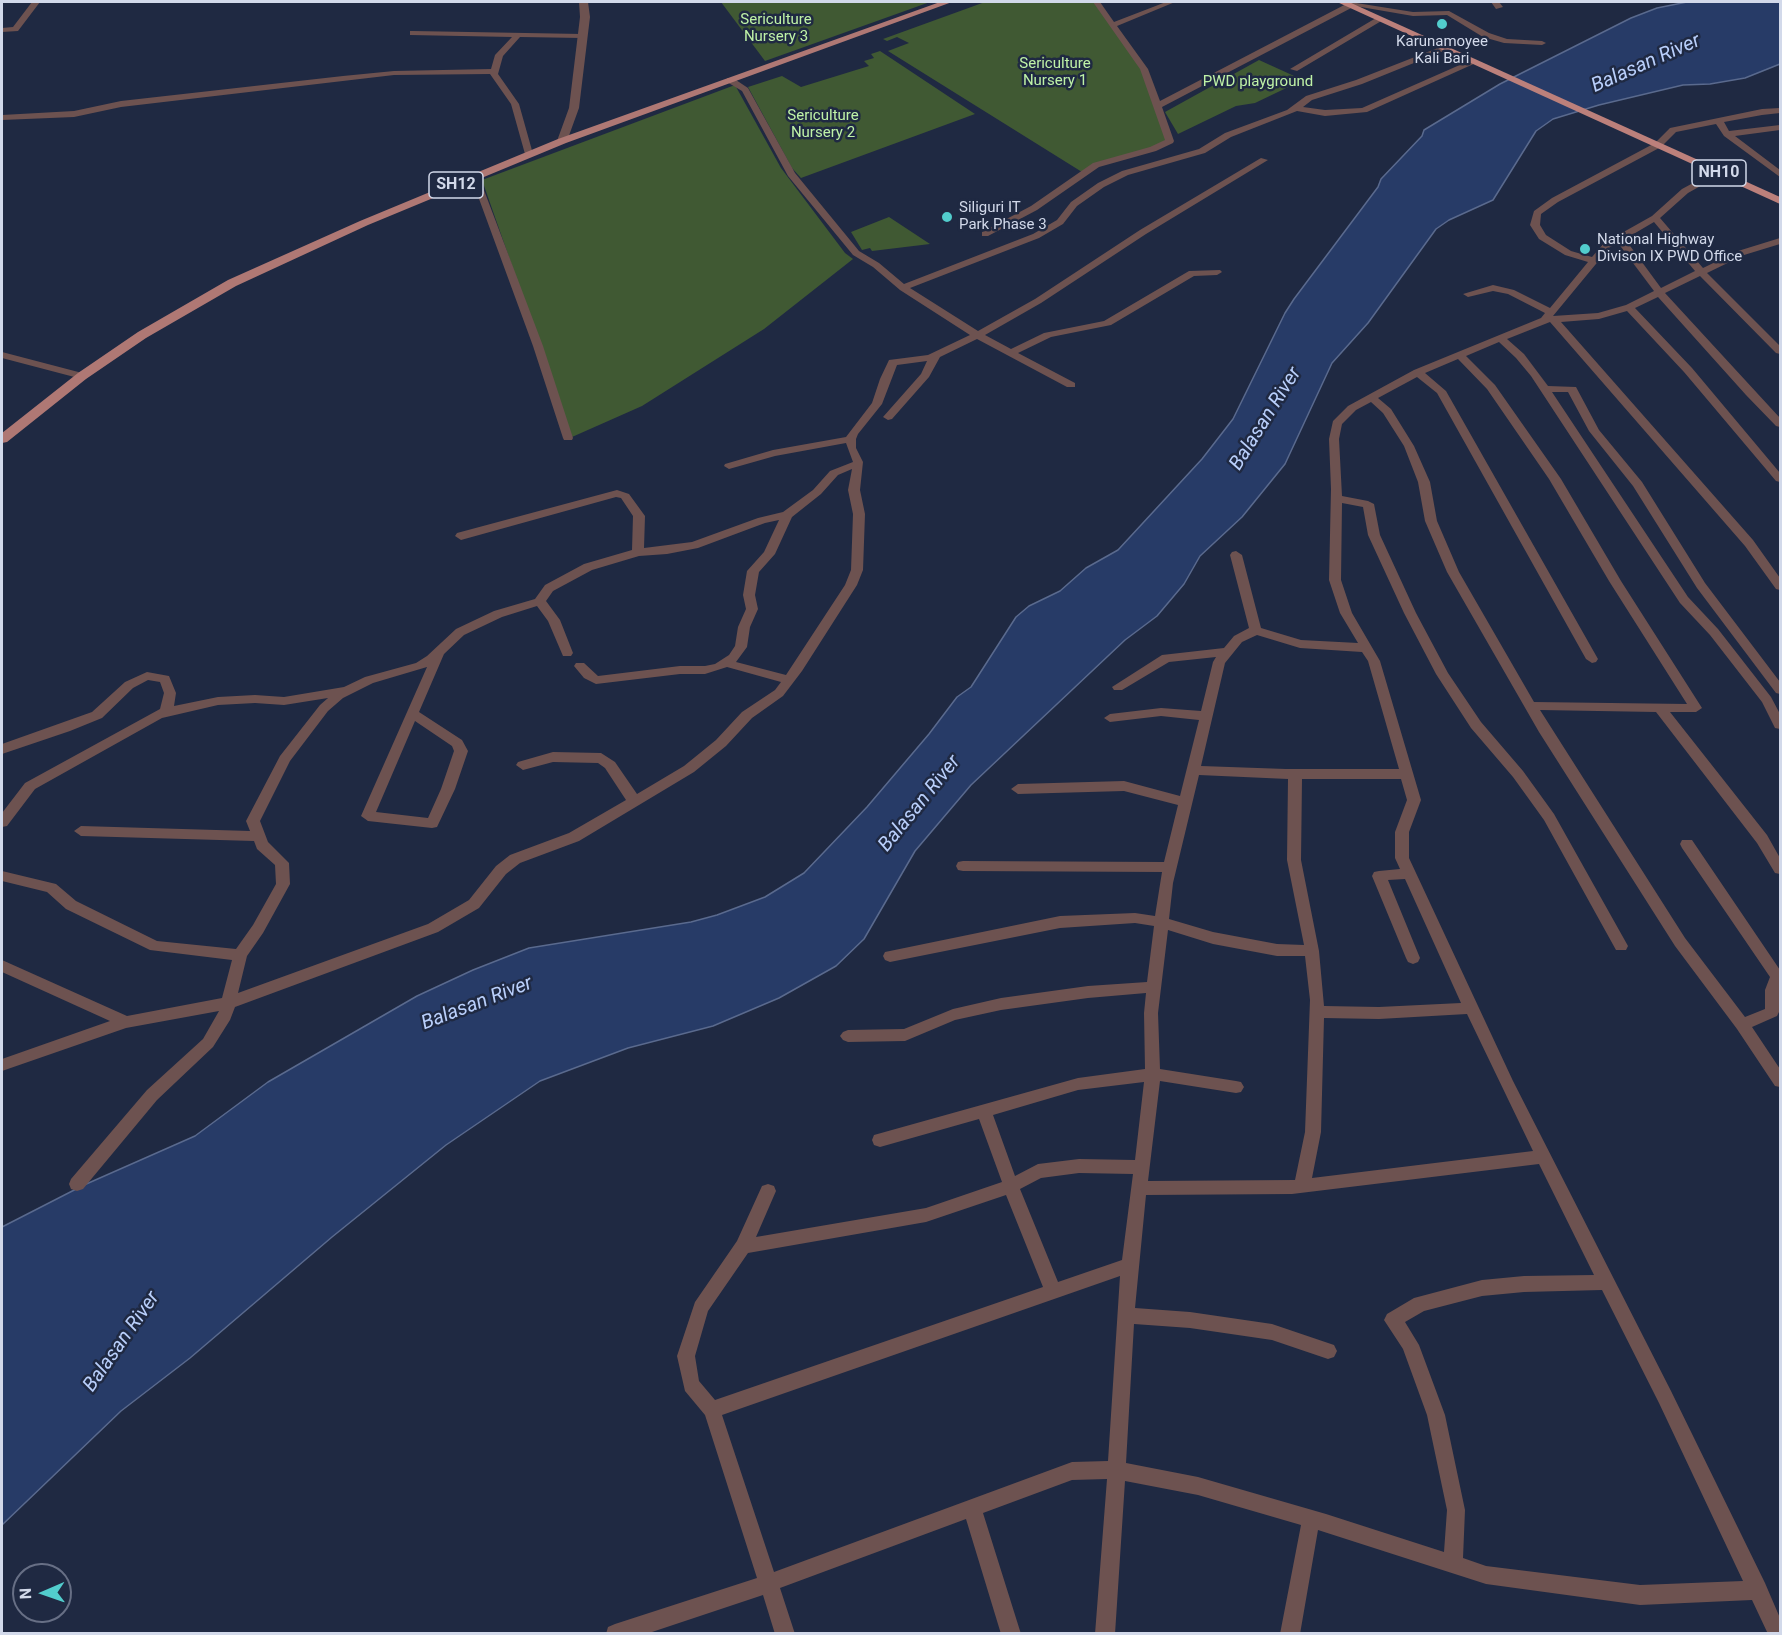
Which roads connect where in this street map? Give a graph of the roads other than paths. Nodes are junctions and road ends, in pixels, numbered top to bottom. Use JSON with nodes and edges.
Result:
{"nodes":[{"id":1,"x":36,"y":2,"type":"edge"},
{"id":2,"x":584,"y":2,"type":"edge"},
{"id":3,"x":947,"y":2,"type":"edge"},
{"id":4,"x":1096,"y":2,"type":"edge"},
{"id":5,"x":1171,"y":2,"type":"edge"},
{"id":6,"x":1436,"y":2,"type":"edge"},
{"id":7,"x":1350,"y":3,"type":"edge"},
{"id":8,"x":1449,"y":13,"type":"junction"},
{"id":9,"x":1379,"y":20,"type":"junction"},
{"id":10,"x":1114,"y":25,"type":"junction"},
{"id":11,"x":2,"y":30,"type":"edge"},
{"id":12,"x":413,"y":33,"type":"dead end"},
{"id":13,"x":519,"y":35,"type":"junction"},
{"id":14,"x":582,"y":36,"type":"junction"},
{"id":15,"x":1542,"y":43,"type":"dead end"},
{"id":16,"x":1443,"y":48,"type":"junction"},
{"id":17,"x":1479,"y":64,"type":"junction"},
{"id":18,"x":1294,"y":69,"type":"dead end"},
{"id":19,"x":495,"y":71,"type":"junction"},
{"id":20,"x":730,"y":80,"type":"junction"},
{"id":21,"x":1159,"y":105,"type":"junction"},
{"id":22,"x":1296,"y":108,"type":"junction"},
{"id":23,"x":1780,"y":111,"type":"edge"},
{"id":24,"x":2,"y":118,"type":"edge"},
{"id":25,"x":1719,"y":121,"type":"junction"},
{"id":26,"x":1780,"y":127,"type":"edge"},
{"id":27,"x":1726,"y":135,"type":"junction"},
{"id":28,"x":562,"y":141,"type":"junction"},
{"id":29,"x":1658,"y":145,"type":"junction"},
{"id":30,"x":529,"y":154,"type":"junction"},
{"id":31,"x":1264,"y":160,"type":"dead end"},
{"id":32,"x":1717,"y":172,"type":"junction"},
{"id":33,"x":1780,"y":174,"type":"edge"},
{"id":34,"x":475,"y":177,"type":"junction"},
{"id":35,"x":1780,"y":201,"type":"edge"},
{"id":36,"x":1655,"y":218,"type":"junction"},
{"id":37,"x":985,"y":234,"type":"dead end"},
{"id":38,"x":1619,"y":238,"type":"junction"},
{"id":39,"x":1779,"y":245,"type":"edge"},
{"id":40,"x":1593,"y":260,"type":"junction"},
{"id":41,"x":1217,"y":272,"type":"dead end"},
{"id":42,"x":1701,"y":272,"type":"junction"},
{"id":43,"x":903,"y":288,"type":"junction"},
{"id":44,"x":1659,"y":292,"type":"junction"},
{"id":45,"x":1468,"y":294,"type":"dead end"},
{"id":46,"x":1629,"y":307,"type":"junction"},
{"id":47,"x":1550,"y":317,"type":"junction"},
{"id":48,"x":977,"y":335,"type":"junction"},
{"id":49,"x":1500,"y":338,"type":"junction"},
{"id":50,"x":1780,"y":351,"type":"edge"},
{"id":51,"x":1010,"y":353,"type":"junction"},
{"id":52,"x":2,"y":355,"type":"edge"},
{"id":53,"x":936,"y":355,"type":"junction"},
{"id":54,"x":1459,"y":355,"type":"junction"},
{"id":55,"x":1418,"y":372,"type":"junction"},
{"id":56,"x":82,"y":376,"type":"junction"},
{"id":57,"x":1071,"y":385,"type":"dead end"},
{"id":58,"x":1545,"y":389,"type":"junction"},
{"id":59,"x":1371,"y":397,"type":"junction"},
{"id":60,"x":888,"y":417,"type":"dead end"},
{"id":61,"x":1780,"y":424,"type":"edge"},
{"id":62,"x":568,"y":438,"type":"dead end"},
{"id":63,"x":2,"y":439,"type":"edge"},
{"id":64,"x":851,"y":439,"type":"junction"},
{"id":65,"x":858,"y":464,"type":"junction"},
{"id":66,"x":729,"y":466,"type":"dead end"},
{"id":67,"x":1780,"y":479,"type":"edge"},
{"id":68,"x":1337,"y":499,"type":"junction"},
{"id":69,"x":787,"y":515,"type":"junction"},
{"id":70,"x":461,"y":536,"type":"dead end"},
{"id":71,"x":638,"y":552,"type":"junction"},
{"id":72,"x":1236,"y":555,"type":"dead end"},
{"id":73,"x":1780,"y":586,"type":"edge"},
{"id":74,"x":540,"y":601,"type":"junction"},
{"id":75,"x":1256,"y":630,"type":"junction"},
{"id":76,"x":1367,"y":648,"type":"junction"},
{"id":77,"x":441,"y":650,"type":"junction"},
{"id":78,"x":1227,"y":652,"type":"junction"},
{"id":79,"x":567,"y":653,"type":"dead end"},
{"id":80,"x":1592,"y":658,"type":"dead end"},
{"id":81,"x":726,"y":663,"type":"junction"},
{"id":82,"x":580,"y":666,"type":"dead end"},
{"id":83,"x":788,"y":680,"type":"junction"},
{"id":84,"x":1118,"y":687,"type":"dead end"},
{"id":85,"x":348,"y":690,"type":"junction"},
{"id":86,"x":1780,"y":690,"type":"edge"},
{"id":87,"x":1531,"y":706,"type":"junction"},
{"id":88,"x":1660,"y":708,"type":"junction"},
{"id":89,"x":166,"y":712,"type":"junction"},
{"id":90,"x":412,"y":713,"type":"junction"},
{"id":91,"x":1206,"y":716,"type":"junction"},
{"id":92,"x":1110,"y":718,"type":"dead end"},
{"id":93,"x":1780,"y":725,"type":"edge"},
{"id":94,"x":2,"y":749,"type":"edge"},
{"id":95,"x":523,"y":765,"type":"dead end"},
{"id":96,"x":1193,"y":770,"type":"junction"},
{"id":97,"x":1295,"y":774,"type":"junction"},
{"id":98,"x":1407,"y":774,"type":"junction"},
{"id":99,"x":1018,"y":789,"type":"dead end"},
{"id":100,"x":635,"y":801,"type":"junction"},
{"id":101,"x":1185,"y":802,"type":"junction"},
{"id":102,"x":4,"y":816,"type":"edge"},
{"id":103,"x":81,"y":831,"type":"dead end"},
{"id":104,"x":259,"y":836,"type":"junction"},
{"id":105,"x":1687,"y":844,"type":"dead end"},
{"id":106,"x":963,"y":866,"type":"dead end"},
{"id":107,"x":1170,"y":867,"type":"junction"},
{"id":108,"x":1780,"y":869,"type":"edge"},
{"id":109,"x":1409,"y":873,"type":"junction"},
{"id":110,"x":2,"y":876,"type":"edge"},
{"id":111,"x":1161,"y":922,"type":"junction"},
{"id":112,"x":1621,"y":946,"type":"dead end"},
{"id":113,"x":1312,"y":951,"type":"junction"},
{"id":114,"x":240,"y":955,"type":"junction"},
{"id":115,"x":890,"y":957,"type":"dead end"},
{"id":116,"x":1413,"y":958,"type":"dead end"},
{"id":117,"x":2,"y":966,"type":"edge"},
{"id":118,"x":1779,"y":978,"type":"edge"},
{"id":119,"x":1154,"y":987,"type":"junction"},
{"id":120,"x":228,"y":1003,"type":"junction"},
{"id":121,"x":1471,"y":1008,"type":"junction"},
{"id":122,"x":1317,"y":1012,"type":"junction"},
{"id":123,"x":126,"y":1022,"type":"junction"},
{"id":124,"x":1742,"y":1025,"type":"junction"},
{"id":125,"x":848,"y":1036,"type":"dead end"},
{"id":126,"x":2,"y":1065,"type":"edge"},
{"id":127,"x":1153,"y":1074,"type":"junction"},
{"id":128,"x":1780,"y":1081,"type":"edge"},
{"id":129,"x":1236,"y":1087,"type":"dead end"},
{"id":130,"x":984,"y":1111,"type":"junction"},
{"id":131,"x":880,"y":1140,"type":"dead end"},
{"id":132,"x":1544,"y":1157,"type":"junction"},
{"id":133,"x":1142,"y":1167,"type":"junction"},
{"id":134,"x":77,"y":1184,"type":"dead end"},
{"id":135,"x":1011,"y":1186,"type":"junction"},
{"id":136,"x":1302,"y":1186,"type":"junction"},
{"id":137,"x":1139,"y":1188,"type":"junction"},
{"id":138,"x":768,"y":1191,"type":"dead end"},
{"id":139,"x":743,"y":1246,"type":"junction"},
{"id":140,"x":1130,"y":1265,"type":"junction"},
{"id":141,"x":1607,"y":1282,"type":"junction"},
{"id":142,"x":1053,"y":1292,"type":"junction"},
{"id":143,"x":1126,"y":1315,"type":"junction"},
{"id":144,"x":1328,"y":1351,"type":"dead end"},
{"id":145,"x":712,"y":1410,"type":"junction"},
{"id":146,"x":1117,"y":1470,"type":"junction"},
{"id":147,"x":972,"y":1507,"type":"junction"},
{"id":148,"x":1311,"y":1519,"type":"junction"},
{"id":149,"x":1453,"y":1564,"type":"junction"},
{"id":150,"x":770,"y":1582,"type":"junction"},
{"id":151,"x":1758,"y":1590,"type":"junction"},
{"id":152,"x":615,"y":1634,"type":"edge"},
{"id":153,"x":785,"y":1634,"type":"edge"},
{"id":154,"x":1011,"y":1634,"type":"edge"},
{"id":155,"x":1104,"y":1634,"type":"edge"},
{"id":156,"x":1290,"y":1634,"type":"edge"},
{"id":157,"x":1778,"y":1634,"type":"edge"}],
"edges":[{"from":1,"to":11,"type":"street"},
{"from":2,"to":14,"type":"street"},
{"from":3,"to":20,"type":"main road","number":"SH12"},
{"from":4,"to":10,"type":"street"},
{"from":5,"to":10,"type":"street"},
{"from":6,"to":8,"type":"street"},
{"from":7,"to":8,"type":"street"},
{"from":7,"to":9,"type":"highway","number":"NH10"},
{"from":7,"to":21,"type":"street"},
{"from":8,"to":15,"type":"street"},
{"from":9,"to":16,"type":"highway","number":"NH10"},
{"from":9,"to":18,"type":"street"},
{"from":10,"to":21,"type":"street"},
{"from":12,"to":13,"type":"street"},
{"from":13,"to":14,"type":"street"},
{"from":13,"to":19,"type":"street"},
{"from":14,"to":28,"type":"street"},
{"from":16,"to":17,"type":"highway","number":"NH10"},
{"from":16,"to":22,"type":"street"},
{"from":17,"to":22,"type":"street"},
{"from":17,"to":29,"type":"highway","number":"NH10"},
{"from":19,"to":24,"type":"street"},
{"from":19,"to":30,"type":"street"},
{"from":20,"to":28,"type":"main road","number":"SH12"},
{"from":20,"to":43,"type":"street"},
{"from":21,"to":37,"type":"street"},
{"from":22,"to":43,"type":"street"},
{"from":23,"to":25,"type":"street"},
{"from":25,"to":27,"type":"street"},
{"from":25,"to":29,"type":"street"},
{"from":26,"to":27,"type":"street"},
{"from":27,"to":33,"type":"street"},
{"from":28,"to":30,"type":"main road","number":"SH12"},
{"from":29,"to":32,"type":"highway","number":"NH10"},
{"from":29,"to":40,"type":"street"},
{"from":30,"to":34,"type":"main road","number":"SH12"},
{"from":31,"to":48,"type":"street"},
{"from":32,"to":35,"type":"highway","number":"NH10"},
{"from":32,"to":36,"type":"street"},
{"from":34,"to":56,"type":"main road","number":"SH12"},
{"from":34,"to":62,"type":"street"},
{"from":36,"to":38,"type":"street"},
{"from":36,"to":42,"type":"street"},
{"from":38,"to":40,"type":"street"},
{"from":38,"to":44,"type":"street"},
{"from":39,"to":42,"type":"street"},
{"from":40,"to":47,"type":"street"},
{"from":41,"to":51,"type":"street"},
{"from":42,"to":44,"type":"street"},
{"from":42,"to":50,"type":"street"},
{"from":43,"to":48,"type":"street"},
{"from":44,"to":46,"type":"street"},
{"from":44,"to":61,"type":"street"},
{"from":45,"to":47,"type":"street"},
{"from":46,"to":47,"type":"street"},
{"from":46,"to":67,"type":"street"},
{"from":47,"to":49,"type":"street"},
{"from":47,"to":73,"type":"street"},
{"from":48,"to":51,"type":"street"},
{"from":48,"to":53,"type":"street"},
{"from":49,"to":54,"type":"street"},
{"from":49,"to":58,"type":"street"},
{"from":51,"to":57,"type":"street"},
{"from":52,"to":56,"type":"street"},
{"from":53,"to":60,"type":"street"},
{"from":53,"to":64,"type":"street"},
{"from":54,"to":55,"type":"street"},
{"from":54,"to":88,"type":"street"},
{"from":55,"to":59,"type":"street"},
{"from":55,"to":80,"type":"street"},
{"from":56,"to":63,"type":"main road","number":"SH12"},
{"from":58,"to":86,"type":"street"},
{"from":58,"to":93,"type":"street"},
{"from":59,"to":68,"type":"street"},
{"from":59,"to":87,"type":"street"},
{"from":64,"to":65,"type":"street"},
{"from":64,"to":66,"type":"street"},
{"from":65,"to":69,"type":"street"},
{"from":65,"to":83,"type":"street"},
{"from":68,"to":76,"type":"street"},
{"from":68,"to":112,"type":"street"},
{"from":69,"to":71,"type":"street"},
{"from":69,"to":81,"type":"street"},
{"from":70,"to":71,"type":"street"},
{"from":71,"to":74,"type":"street"},
{"from":72,"to":75,"type":"street"},
{"from":74,"to":77,"type":"street"},
{"from":74,"to":79,"type":"street"},
{"from":75,"to":76,"type":"street"},
{"from":75,"to":78,"type":"street"},
{"from":76,"to":98,"type":"street"},
{"from":77,"to":85,"type":"street"},
{"from":77,"to":90,"type":"street"},
{"from":78,"to":84,"type":"street"},
{"from":78,"to":91,"type":"street"},
{"from":81,"to":82,"type":"street"},
{"from":81,"to":83,"type":"street"},
{"from":83,"to":100,"type":"street"},
{"from":85,"to":89,"type":"street"},
{"from":85,"to":104,"type":"street"},
{"from":87,"to":88,"type":"street"},
{"from":87,"to":124,"type":"street"},
{"from":88,"to":108,"type":"street"},
{"from":89,"to":94,"type":"street"},
{"from":89,"to":102,"type":"street"},
{"from":90,"to":90,"type":"street"},
{"from":91,"to":92,"type":"street"},
{"from":91,"to":96,"type":"street"},
{"from":95,"to":100,"type":"street"},
{"from":96,"to":97,"type":"street"},
{"from":96,"to":101,"type":"street"},
{"from":97,"to":98,"type":"street"},
{"from":97,"to":113,"type":"street"},
{"from":98,"to":109,"type":"street"},
{"from":99,"to":101,"type":"street"},
{"from":100,"to":120,"type":"street"},
{"from":101,"to":107,"type":"street"},
{"from":103,"to":104,"type":"street"},
{"from":104,"to":114,"type":"street"},
{"from":105,"to":118,"type":"street"},
{"from":106,"to":107,"type":"street"},
{"from":107,"to":111,"type":"street"},
{"from":109,"to":116,"type":"street"},
{"from":109,"to":121,"type":"street"},
{"from":110,"to":114,"type":"street"},
{"from":111,"to":113,"type":"street"},
{"from":111,"to":115,"type":"street"},
{"from":111,"to":119,"type":"street"},
{"from":113,"to":122,"type":"street"},
{"from":114,"to":120,"type":"street"},
{"from":117,"to":123,"type":"street"},
{"from":118,"to":124,"type":"street"},
{"from":119,"to":125,"type":"street"},
{"from":119,"to":127,"type":"street"},
{"from":120,"to":123,"type":"street"},
{"from":120,"to":134,"type":"street"},
{"from":121,"to":122,"type":"street"},
{"from":121,"to":132,"type":"street"},
{"from":122,"to":136,"type":"street"},
{"from":123,"to":126,"type":"street"},
{"from":124,"to":128,"type":"street"},
{"from":127,"to":129,"type":"street"},
{"from":127,"to":130,"type":"street"},
{"from":127,"to":133,"type":"street"},
{"from":130,"to":131,"type":"street"},
{"from":130,"to":135,"type":"street"},
{"from":132,"to":136,"type":"street"},
{"from":132,"to":141,"type":"street"},
{"from":133,"to":135,"type":"street"},
{"from":133,"to":137,"type":"street"},
{"from":135,"to":139,"type":"street"},
{"from":135,"to":142,"type":"street"},
{"from":136,"to":137,"type":"street"},
{"from":137,"to":140,"type":"street"},
{"from":138,"to":139,"type":"street"},
{"from":139,"to":145,"type":"street"},
{"from":140,"to":142,"type":"street"},
{"from":140,"to":143,"type":"street"},
{"from":141,"to":149,"type":"street"},
{"from":141,"to":151,"type":"street"},
{"from":142,"to":145,"type":"street"},
{"from":143,"to":144,"type":"street"},
{"from":143,"to":146,"type":"street"},
{"from":145,"to":150,"type":"street"},
{"from":146,"to":147,"type":"street"},
{"from":146,"to":148,"type":"street"},
{"from":146,"to":155,"type":"street"},
{"from":147,"to":150,"type":"street"},
{"from":147,"to":154,"type":"street"},
{"from":148,"to":149,"type":"street"},
{"from":148,"to":156,"type":"street"},
{"from":149,"to":151,"type":"street"},
{"from":150,"to":152,"type":"street"},
{"from":150,"to":153,"type":"street"},
{"from":151,"to":157,"type":"street"}]}
